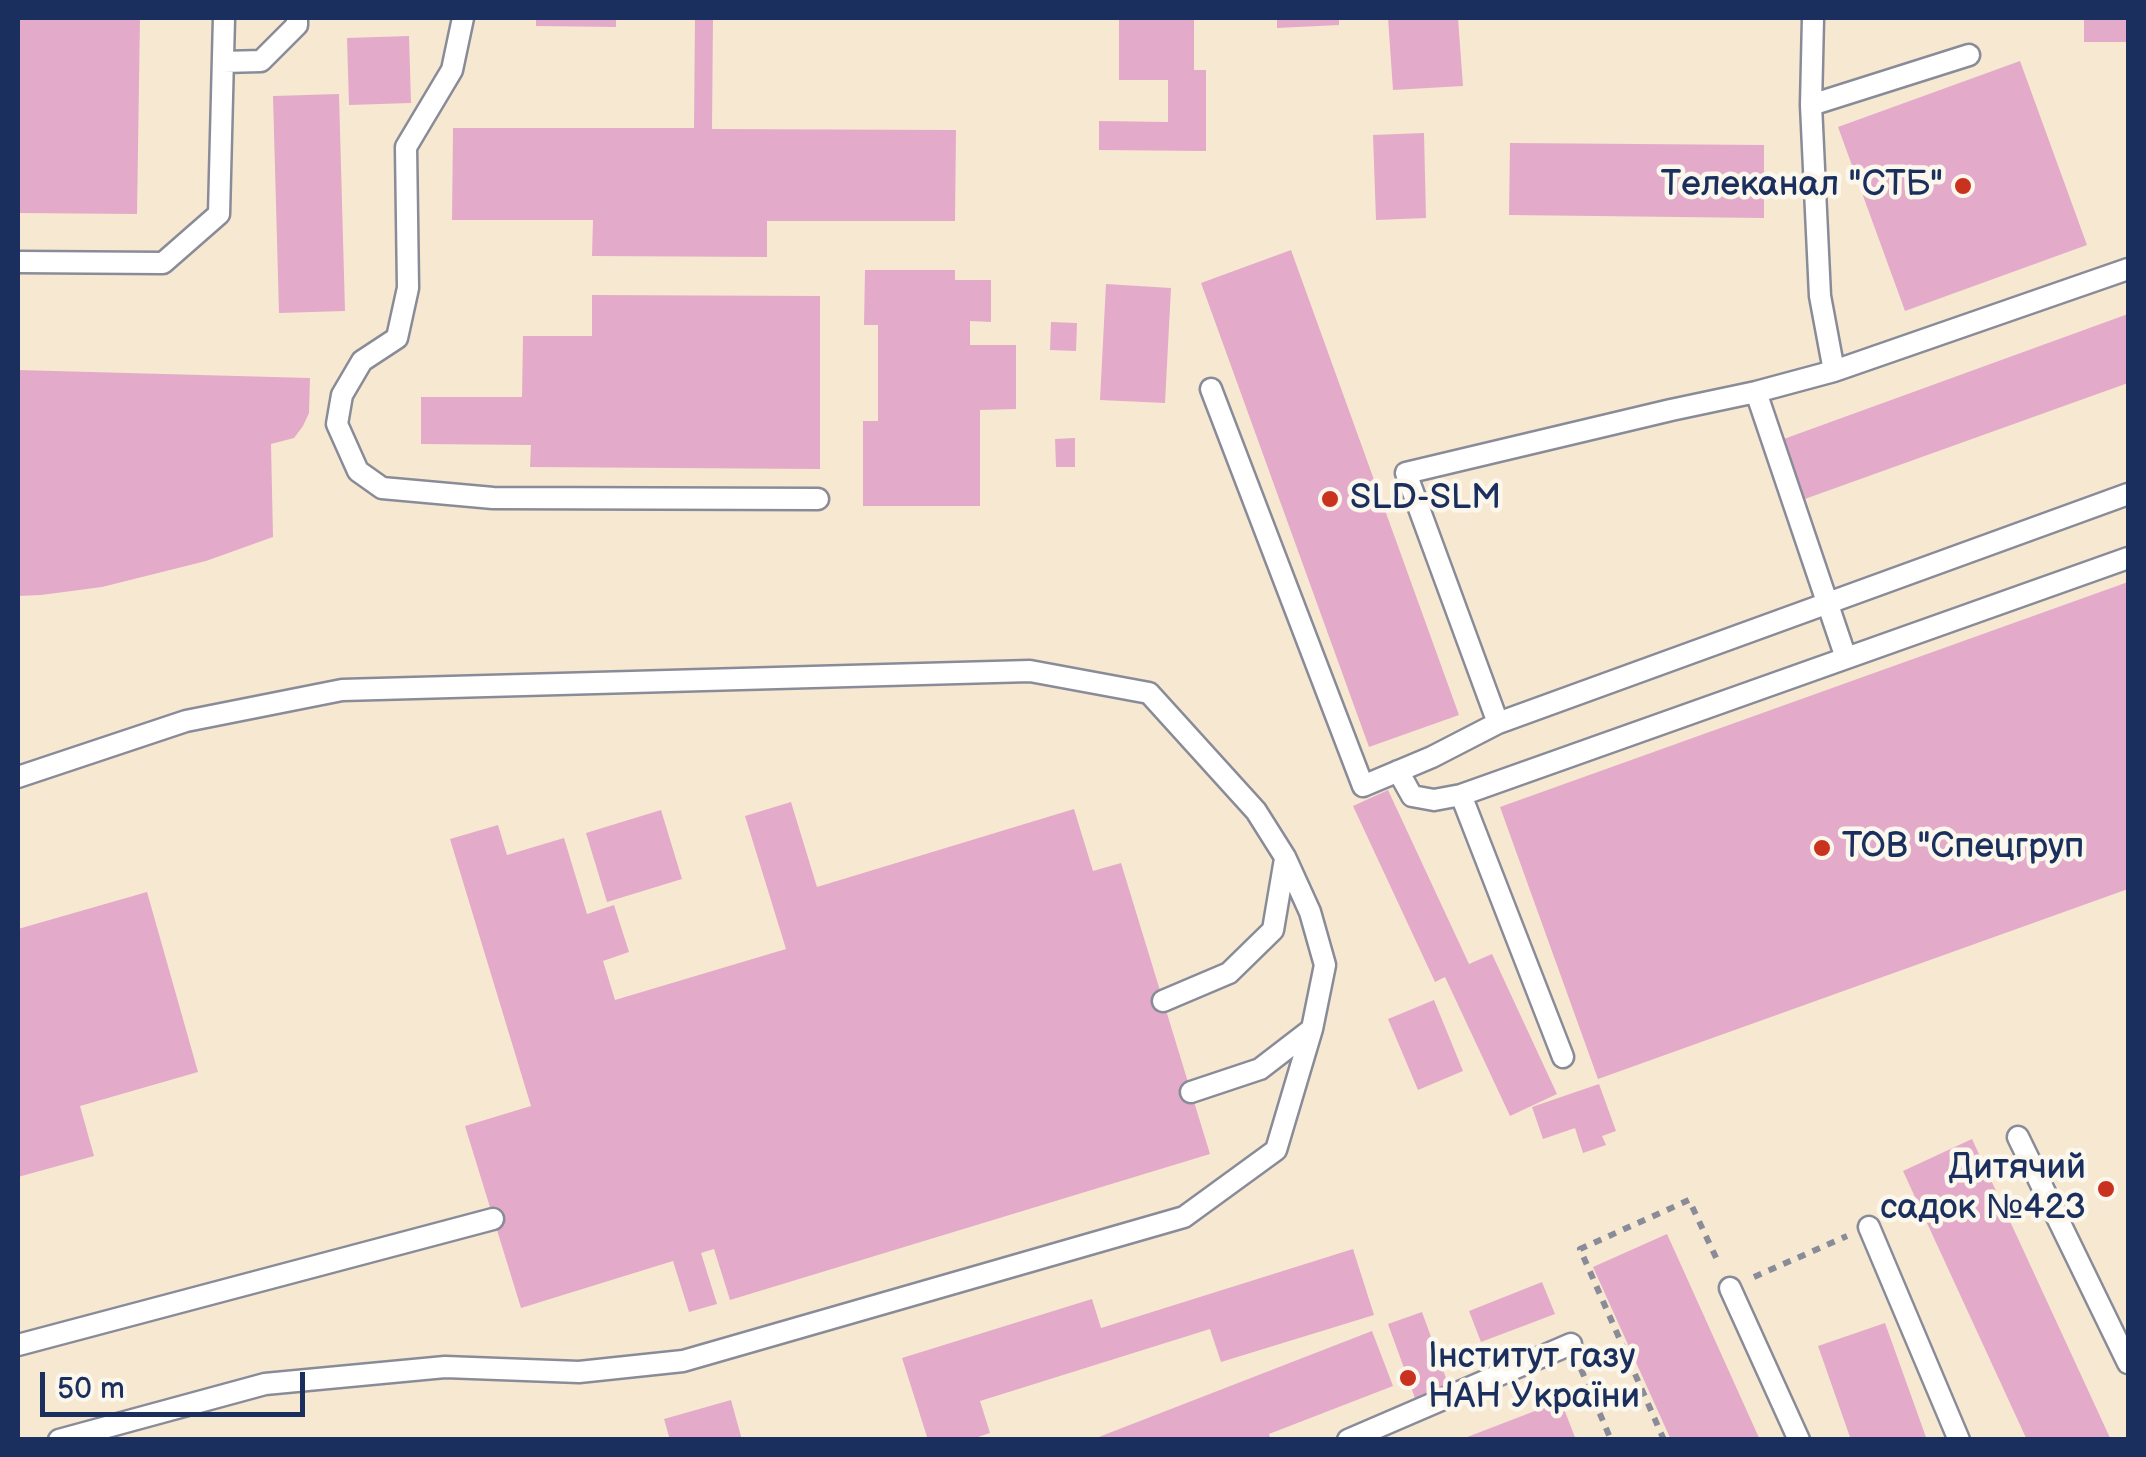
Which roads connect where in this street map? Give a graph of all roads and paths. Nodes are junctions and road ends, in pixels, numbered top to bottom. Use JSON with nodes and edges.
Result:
{"nodes":[{"id":1,"x":224,"y":18,"type":"edge"},
{"id":2,"x":297,"y":18,"type":"edge"},
{"id":3,"x":463,"y":18,"type":"edge"},
{"id":4,"x":1812,"y":18,"type":"edge"},
{"id":5,"x":1968,"y":54,"type":"dead end"},
{"id":6,"x":223,"y":62,"type":"junction"},
{"id":7,"x":1811,"y":106,"type":"junction"},
{"id":8,"x":18,"y":262,"type":"edge"},
{"id":9,"x":2128,"y":269,"type":"edge"},
{"id":10,"x":1834,"y":371,"type":"junction"},
{"id":11,"x":1211,"y":388,"type":"dead end"},
{"id":12,"x":1756,"y":392,"type":"junction"},
{"id":13,"x":2128,"y":494,"type":"edge"},
{"id":14,"x":818,"y":499,"type":"dead end"},
{"id":15,"x":2128,"y":558,"type":"edge"},
{"id":16,"x":1827,"y":604,"type":"junction"},
{"id":17,"x":1846,"y":658,"type":"junction"},
{"id":18,"x":1498,"y":723,"type":"junction"},
{"id":19,"x":1398,"y":771,"type":"junction"},
{"id":20,"x":18,"y":777,"type":"edge"},
{"id":21,"x":1461,"y":795,"type":"junction"},
{"id":22,"x":1285,"y":858,"type":"junction"},
{"id":23,"x":1163,"y":1001,"type":"dead end"},
{"id":24,"x":1312,"y":1028,"type":"junction"},
{"id":25,"x":1562,"y":1057,"type":"dead end"},
{"id":26,"x":1191,"y":1092,"type":"dead end"},
{"id":27,"x":2018,"y":1137,"type":"dead end"},
{"id":28,"x":494,"y":1219,"type":"dead end"},
{"id":29,"x":1869,"y":1226,"type":"joint"},
{"id":30,"x":1730,"y":1288,"type":"junction"},
{"id":31,"x":1571,"y":1344,"type":"joint"},
{"id":32,"x":18,"y":1345,"type":"edge"},
{"id":33,"x":2128,"y":1362,"type":"edge"},
{"id":34,"x":59,"y":1440,"type":"edge"},
{"id":35,"x":1348,"y":1440,"type":"edge"},
{"id":36,"x":1610,"y":1440,"type":"edge"},
{"id":37,"x":1664,"y":1440,"type":"edge"},
{"id":38,"x":1800,"y":1440,"type":"edge"},
{"id":39,"x":1959,"y":1440,"type":"edge"}],
"edges":[{"from":1,"to":6,"type":"lane"},
{"from":2,"to":6,"type":"lane"},
{"from":3,"to":14,"type":"lane"},
{"from":4,"to":7,"type":"lane"},
{"from":5,"to":7,"type":"lane"},
{"from":6,"to":8,"type":"lane"},
{"from":7,"to":10,"type":"lane"},
{"from":9,"to":10,"type":"lane"},
{"from":10,"to":12,"type":"lane"},
{"from":11,"to":19,"type":"lane"},
{"from":12,"to":16,"type":"lane"},
{"from":12,"to":18,"type":"lane"},
{"from":13,"to":16,"type":"lane"},
{"from":15,"to":17,"type":"lane"},
{"from":16,"to":17,"type":"lane"},
{"from":16,"to":18,"type":"lane"},
{"from":17,"to":21,"type":"lane"},
{"from":18,"to":19,"type":"lane"},
{"from":19,"to":21,"type":"lane"},
{"from":20,"to":22,"type":"lane"},
{"from":21,"to":25,"type":"lane"},
{"from":22,"to":23,"type":"lane"},
{"from":22,"to":24,"type":"lane"},
{"from":24,"to":26,"type":"lane"},
{"from":24,"to":34,"type":"lane"},
{"from":27,"to":33,"type":"lane"},
{"from":28,"to":32,"type":"lane"},
{"from":29,"to":30,"type":"path"},
{"from":29,"to":39,"type":"lane"},
{"from":30,"to":37,"type":"path"},
{"from":30,"to":38,"type":"lane"},
{"from":31,"to":35,"type":"lane"},
{"from":31,"to":36,"type":"path"}]}
